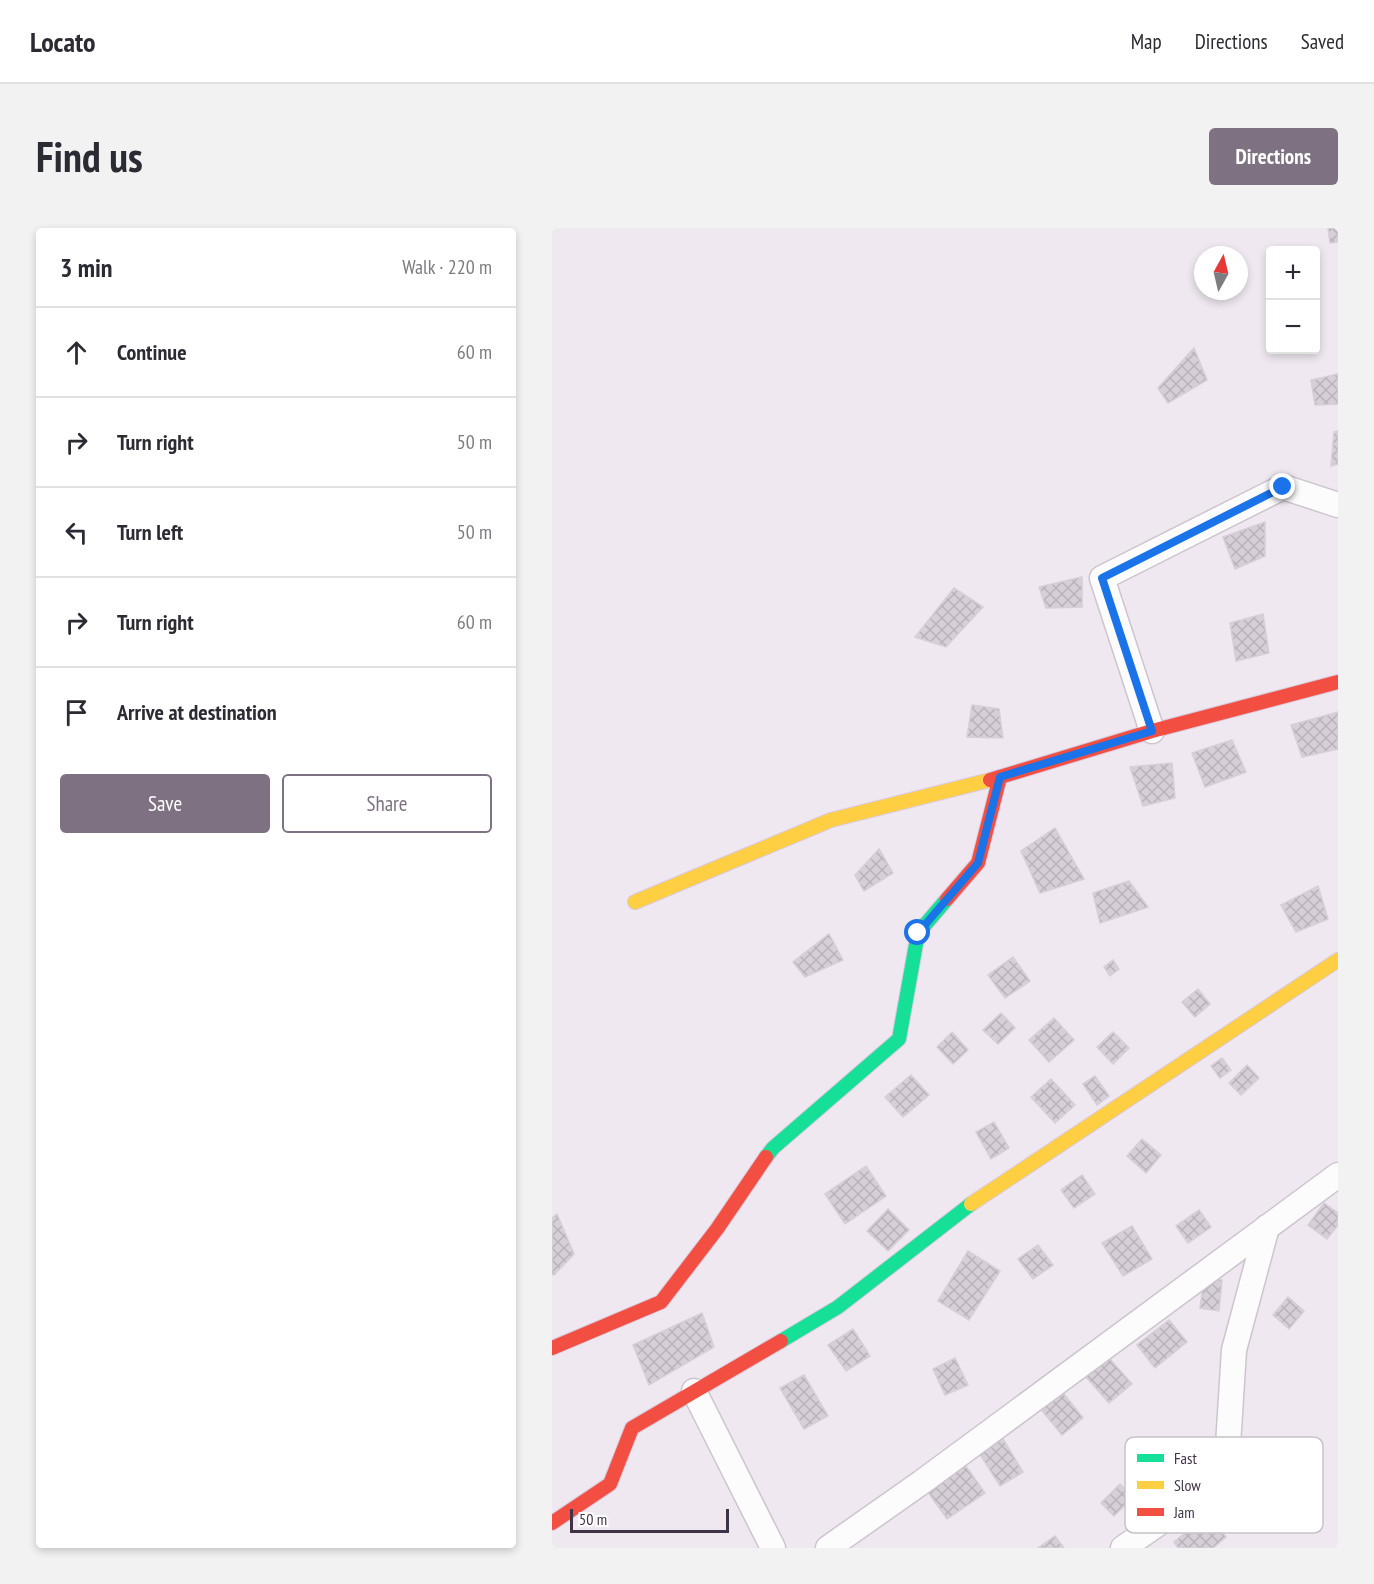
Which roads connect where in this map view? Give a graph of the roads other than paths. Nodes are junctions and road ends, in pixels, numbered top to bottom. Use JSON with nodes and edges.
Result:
{"nodes":[{"id":1,"x":1338,"y":505,"type":"edge"},
{"id":2,"x":1338,"y":682,"type":"edge"},
{"id":3,"x":1152,"y":731,"type":"junction"},
{"id":4,"x":1000,"y":777,"type":"junction"},
{"id":5,"x":635,"y":902,"type":"dead end"},
{"id":6,"x":1338,"y":960,"type":"edge"},
{"id":7,"x":1338,"y":1175,"type":"edge"},
{"id":8,"x":1267,"y":1227,"type":"junction"},
{"id":9,"x":552,"y":1348,"type":"edge"},
{"id":10,"x":694,"y":1391,"type":"junction"},
{"id":11,"x":1229,"y":1437,"type":"edge"},
{"id":12,"x":552,"y":1522,"type":"edge"},
{"id":13,"x":1145,"y":1533,"type":"edge"},
{"id":14,"x":773,"y":1548,"type":"edge"},
{"id":15,"x":828,"y":1548,"type":"edge"},
{"id":16,"x":1123,"y":1548,"type":"edge"}],
"edges":[{"from":1,"to":3,"type":"street"},
{"from":2,"to":3,"type":"street"},
{"from":3,"to":4,"type":"street"},
{"from":4,"to":5,"type":"street"},
{"from":4,"to":9,"type":"street"},
{"from":6,"to":10,"type":"street"},
{"from":7,"to":8,"type":"street"},
{"from":8,"to":11,"type":"street"},
{"from":8,"to":15,"type":"street"},
{"from":10,"to":12,"type":"street"},
{"from":10,"to":14,"type":"street"},
{"from":13,"to":16,"type":"street"}]}
